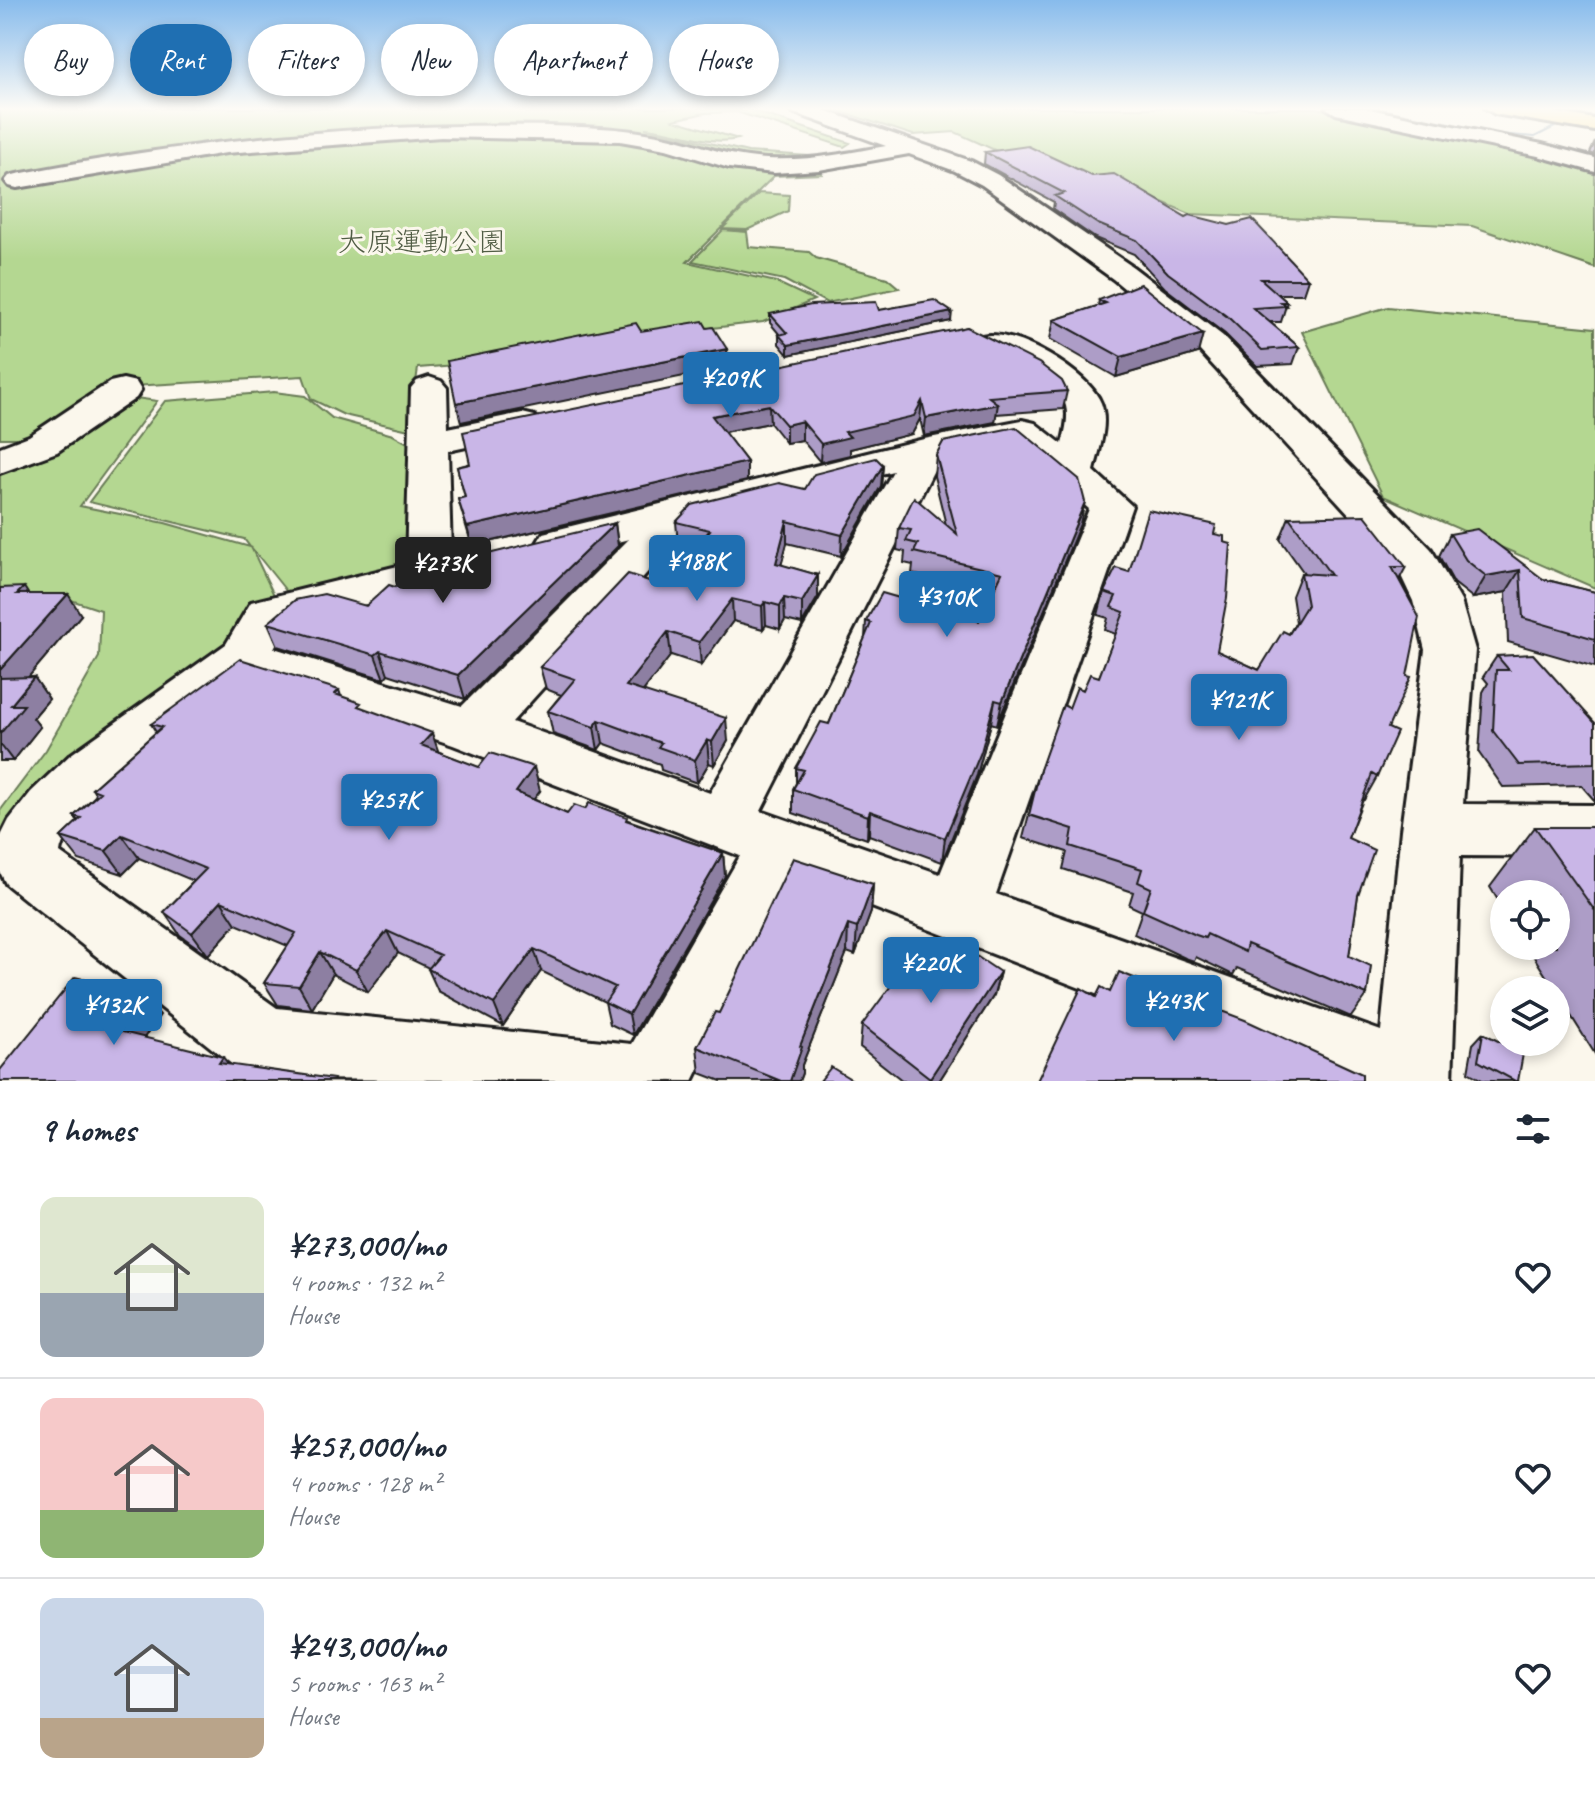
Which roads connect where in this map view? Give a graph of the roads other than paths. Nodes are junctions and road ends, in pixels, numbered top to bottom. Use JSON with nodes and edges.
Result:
{"nodes":[{"id":1,"x":155,"y":158,"type":"edge"},
{"id":2,"x":719,"y":158,"type":"edge"},
{"id":3,"x":850,"y":158,"type":"edge"},
{"id":4,"x":941,"y":158,"type":"edge"},
{"id":5,"x":1572,"y":158,"type":"edge"},
{"id":6,"x":1595,"y":165,"type":"edge"},
{"id":7,"x":6,"y":186,"type":"edge"},
{"id":8,"x":970,"y":330,"type":"edge"},
{"id":9,"x":429,"y":388,"type":"dead end"},
{"id":10,"x":123,"y":390,"type":"dead end"},
{"id":11,"x":554,"y":417,"type":"edge"},
{"id":12,"x":431,"y":443,"type":"junction"},
{"id":13,"x":924,"y":451,"type":"junction"},
{"id":14,"x":0,"y":461,"type":"edge"},
{"id":15,"x":1073,"y":474,"type":"junction"},
{"id":16,"x":677,"y":515,"type":"junction"},
{"id":17,"x":429,"y":573,"type":"junction"},
{"id":18,"x":244,"y":657,"type":"junction"},
{"id":19,"x":472,"y":730,"type":"junction"},
{"id":20,"x":1431,"y":830,"type":"junction"},
{"id":21,"x":1595,"y":831,"type":"edge"},
{"id":22,"x":752,"y":834,"type":"junction"},
{"id":23,"x":958,"y":910,"type":"junction"},
{"id":24,"x":1414,"y":1080,"type":"edge"},
{"id":25,"x":631,"y":1081,"type":"edge"},
{"id":26,"x":653,"y":1081,"type":"edge"}],
"edges":[{"from":1,"to":7,"type":"street"},
{"from":2,"to":3,"type":"street"},
{"from":4,"to":20,"type":"street"},
{"from":5,"to":6,"type":"street"},
{"from":8,"to":15,"type":"street"},
{"from":9,"to":12,"type":"street"},
{"from":10,"to":14,"type":"street"},
{"from":11,"to":12,"type":"street"},
{"from":12,"to":17,"type":"street"},
{"from":13,"to":15,"type":"street"},
{"from":13,"to":16,"type":"street"},
{"from":13,"to":22,"type":"street"},
{"from":15,"to":23,"type":"street"},
{"from":16,"to":17,"type":"street"},
{"from":16,"to":19,"type":"street"},
{"from":17,"to":18,"type":"street"},
{"from":18,"to":19,"type":"street"},
{"from":18,"to":25,"type":"street"},
{"from":19,"to":22,"type":"street"},
{"from":20,"to":21,"type":"street"},
{"from":20,"to":24,"type":"street"},
{"from":22,"to":23,"type":"street"},
{"from":22,"to":26,"type":"street"},
{"from":23,"to":24,"type":"street"}]}
